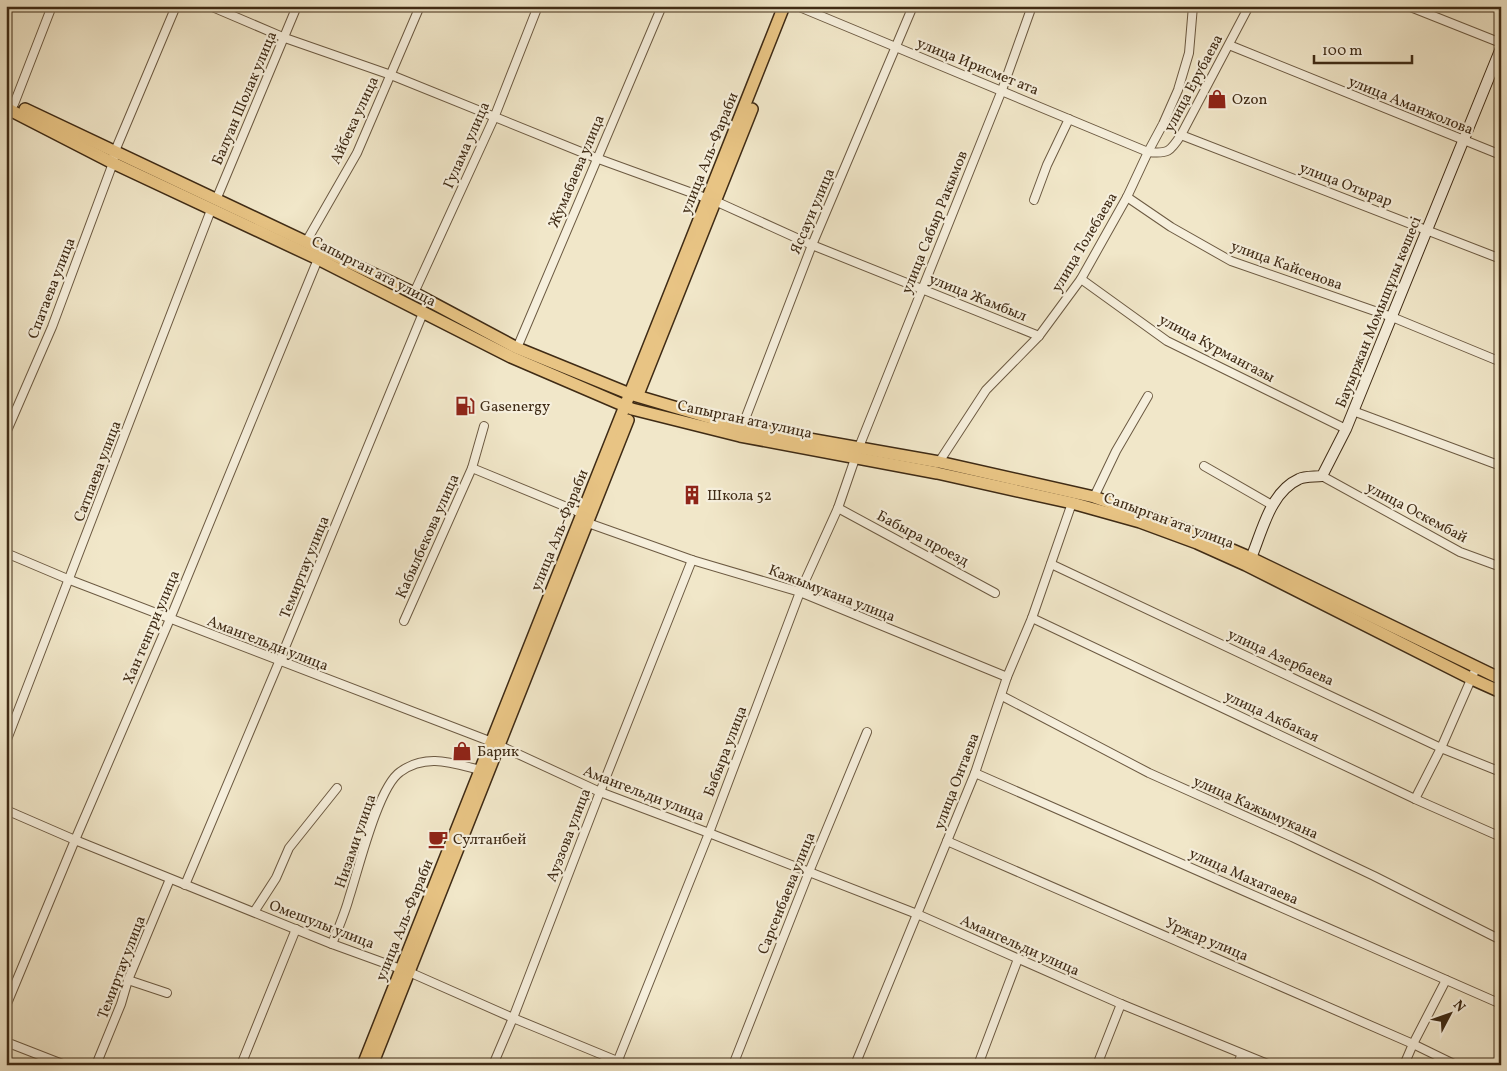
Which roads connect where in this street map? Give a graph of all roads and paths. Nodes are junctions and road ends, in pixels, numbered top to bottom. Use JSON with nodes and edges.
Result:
{"nodes":[{"id":1,"x":52,"y":6,"type":"edge"},
{"id":2,"x":176,"y":6,"type":"edge"},
{"id":3,"x":210,"y":6,"type":"edge"},
{"id":4,"x":297,"y":6,"type":"edge"},
{"id":5,"x":420,"y":6,"type":"edge"},
{"id":6,"x":538,"y":6,"type":"edge"},
{"id":7,"x":662,"y":6,"type":"edge"},
{"id":8,"x":784,"y":6,"type":"edge"},
{"id":9,"x":792,"y":6,"type":"edge"},
{"id":10,"x":797,"y":6,"type":"edge"},
{"id":11,"x":913,"y":6,"type":"edge"},
{"id":12,"x":1032,"y":6,"type":"edge"},
{"id":13,"x":1193,"y":6,"type":"edge"},
{"id":14,"x":1249,"y":6,"type":"edge"},
{"id":15,"x":1408,"y":6,"type":"edge"},
{"id":16,"x":285,"y":38,"type":"junction"},
{"id":17,"x":1501,"y":43,"type":"edge"},
{"id":18,"x":1228,"y":45,"type":"junction"},
{"id":19,"x":896,"y":48,"type":"junction"},
{"id":20,"x":1501,"y":48,"type":"edge"},
{"id":21,"x":391,"y":75,"type":"junction"},
{"id":22,"x":1002,"y":90,"type":"junction"},
{"id":23,"x":9,"y":104,"type":"edge"},
{"id":24,"x":494,"y":118,"type":"junction"},
{"id":25,"x":1069,"y":119,"type":"junction"},
{"id":26,"x":1181,"y":135,"type":"junction"},
{"id":27,"x":1463,"y":141,"type":"junction"},
{"id":28,"x":115,"y":151,"type":"junction"},
{"id":29,"x":1148,"y":152,"type":"junction"},
{"id":30,"x":1501,"y":155,"type":"edge"},
{"id":31,"x":596,"y":158,"type":"junction"},
{"id":32,"x":113,"y":163,"type":"junction"},
{"id":33,"x":1127,"y":197,"type":"junction"},
{"id":34,"x":710,"y":199,"type":"junction"},
{"id":35,"x":1034,"y":200,"type":"dead end"},
{"id":36,"x":214,"y":205,"type":"junction"},
{"id":37,"x":1428,"y":230,"type":"junction"},
{"id":38,"x":306,"y":242,"type":"junction"},
{"id":39,"x":812,"y":246,"type":"junction"},
{"id":40,"x":318,"y":259,"type":"junction"},
{"id":41,"x":1501,"y":259,"type":"edge"},
{"id":42,"x":1081,"y":280,"type":"junction"},
{"id":43,"x":922,"y":290,"type":"junction"},
{"id":44,"x":414,"y":293,"type":"junction"},
{"id":45,"x":423,"y":313,"type":"junction"},
{"id":46,"x":1392,"y":317,"type":"junction"},
{"id":47,"x":1039,"y":336,"type":"junction"},
{"id":48,"x":517,"y":348,"type":"junction"},
{"id":49,"x":1501,"y":362,"type":"edge"},
{"id":50,"x":634,"y":395,"type":"junction"},
{"id":51,"x":1148,"y":396,"type":"dead end"},
{"id":52,"x":629,"y":407,"type":"junction"},
{"id":53,"x":1353,"y":411,"type":"junction"},
{"id":54,"x":484,"y":426,"type":"dead end"},
{"id":55,"x":742,"y":428,"type":"junction"},
{"id":56,"x":1346,"y":429,"type":"junction"},
{"id":57,"x":6,"y":433,"type":"edge"},
{"id":58,"x":857,"y":453,"type":"junction"},
{"id":59,"x":939,"y":462,"type":"junction"},
{"id":60,"x":1204,"y":466,"type":"dead end"},
{"id":61,"x":1501,"y":466,"type":"edge"},
{"id":62,"x":472,"y":468,"type":"junction"},
{"id":63,"x":1322,"y":476,"type":"junction"},
{"id":64,"x":1094,"y":497,"type":"junction"},
{"id":65,"x":1072,"y":503,"type":"junction"},
{"id":66,"x":1272,"y":505,"type":"junction"},
{"id":67,"x":838,"y":508,"type":"junction"},
{"id":68,"x":586,"y":518,"type":"junction"},
{"id":69,"x":6,"y":553,"type":"edge"},
{"id":70,"x":1251,"y":558,"type":"junction"},
{"id":71,"x":692,"y":560,"type":"junction"},
{"id":72,"x":1051,"y":564,"type":"junction"},
{"id":73,"x":1501,"y":567,"type":"edge"},
{"id":74,"x":70,"y":580,"type":"junction"},
{"id":75,"x":800,"y":592,"type":"junction"},
{"id":76,"x":995,"y":593,"type":"dead end"},
{"id":77,"x":1032,"y":618,"type":"junction"},
{"id":78,"x":170,"y":619,"type":"junction"},
{"id":79,"x":404,"y":622,"type":"dead end"},
{"id":80,"x":279,"y":662,"type":"junction"},
{"id":81,"x":1474,"y":674,"type":"junction"},
{"id":82,"x":1007,"y":677,"type":"junction"},
{"id":83,"x":1501,"y":679,"type":"edge"},
{"id":84,"x":1501,"y":692,"type":"edge"},
{"id":85,"x":1002,"y":696,"type":"junction"},
{"id":86,"x":867,"y":732,"type":"dead end"},
{"id":87,"x":6,"y":742,"type":"edge"},
{"id":88,"x":495,"y":744,"type":"junction"},
{"id":89,"x":1441,"y":748,"type":"junction"},
{"id":90,"x":480,"y":770,"type":"junction"},
{"id":91,"x":1501,"y":772,"type":"edge"},
{"id":92,"x":975,"y":773,"type":"junction"},
{"id":93,"x":337,"y":788,"type":"dead end"},
{"id":94,"x":600,"y":792,"type":"junction"},
{"id":95,"x":1415,"y":799,"type":"junction"},
{"id":96,"x":6,"y":810,"type":"edge"},
{"id":97,"x":709,"y":833,"type":"junction"},
{"id":98,"x":1501,"y":837,"type":"edge"},
{"id":99,"x":75,"y":840,"type":"junction"},
{"id":100,"x":947,"y":841,"type":"junction"},
{"id":101,"x":808,"y":872,"type":"junction"},
{"id":102,"x":170,"y":879,"type":"junction"},
{"id":103,"x":185,"y":884,"type":"junction"},
{"id":104,"x":254,"y":912,"type":"junction"},
{"id":105,"x":917,"y":914,"type":"junction"},
{"id":106,"x":296,"y":930,"type":"junction"},
{"id":107,"x":1501,"y":940,"type":"edge"},
{"id":108,"x":332,"y":944,"type":"junction"},
{"id":109,"x":1018,"y":959,"type":"junction"},
{"id":110,"x":405,"y":971,"type":"junction"},
{"id":111,"x":128,"y":980,"type":"junction"},
{"id":112,"x":1446,"y":980,"type":"junction"},
{"id":113,"x":167,"y":993,"type":"dead end"},
{"id":114,"x":1121,"y":1004,"type":"junction"},
{"id":115,"x":1501,"y":1004,"type":"edge"},
{"id":116,"x":6,"y":1006,"type":"edge"},
{"id":117,"x":513,"y":1018,"type":"junction"},
{"id":118,"x":6,"y":1042,"type":"edge"},
{"id":119,"x":1413,"y":1044,"type":"junction"},
{"id":120,"x":1242,"y":1054,"type":"junction"},
{"id":121,"x":617,"y":1063,"type":"edge"},
{"id":122,"x":65,"y":1065,"type":"edge"},
{"id":123,"x":96,"y":1065,"type":"edge"},
{"id":124,"x":241,"y":1065,"type":"edge"},
{"id":125,"x":363,"y":1065,"type":"edge"},
{"id":126,"x":372,"y":1065,"type":"edge"},
{"id":127,"x":493,"y":1065,"type":"edge"},
{"id":128,"x":627,"y":1065,"type":"edge"},
{"id":129,"x":733,"y":1065,"type":"edge"},
{"id":130,"x":856,"y":1065,"type":"edge"},
{"id":131,"x":978,"y":1065,"type":"edge"},
{"id":132,"x":1097,"y":1065,"type":"edge"},
{"id":133,"x":1237,"y":1065,"type":"edge"},
{"id":134,"x":1270,"y":1065,"type":"edge"},
{"id":135,"x":1404,"y":1065,"type":"edge"},
{"id":136,"x":1456,"y":1065,"type":"edge"}],
"edges":[{"from":1,"to":23,"type":"street"},
{"from":2,"to":28,"type":"street","name":"Спатаева улица"},
{"from":3,"to":16,"type":"street","name":"улица Жамбыл"},
{"from":4,"to":16,"type":"street","name":"Балуан Шолак улица"},
{"from":5,"to":21,"type":"street","name":"Айбека улица"},
{"from":6,"to":24,"type":"street","name":"Гулама улица"},
{"from":7,"to":31,"type":"street","name":"Жумабаева улица"},
{"from":8,"to":34,"type":"main road","name":"улица Аль-Фараби"},
{"from":9,"to":34,"type":"main road","name":"улица Аль-Фараби"},
{"from":10,"to":19,"type":"street","name":"улица Ирисмет ата"},
{"from":11,"to":19,"type":"street","name":"Яссауи улица"},
{"from":12,"to":22,"type":"street","name":"улица Сабыр Ракымов"},
{"from":13,"to":29,"type":"street","name":"улица Толебаева"},
{"from":14,"to":18,"type":"street","name":"улица Ерубаева"},
{"from":15,"to":17,"type":"street"},
{"from":16,"to":21,"type":"street","name":"улица Жамбыл"},
{"from":16,"to":36,"type":"street","name":"Балуан Шолак улица"},
{"from":18,"to":26,"type":"street","name":"улица Ерубаева"},
{"from":18,"to":27,"type":"street","name":"улица Аманжолова"},
{"from":19,"to":22,"type":"street","name":"улица Ирисмет ата"},
{"from":19,"to":39,"type":"street","name":"Яссауи улица"},
{"from":20,"to":27,"type":"street","name":"Бауыржан Момышұлы көшесі"},
{"from":21,"to":24,"type":"street","name":"улица Жамбыл"},
{"from":21,"to":38,"type":"street","name":"Айбека улица"},
{"from":22,"to":25,"type":"street","name":"улица Ирисмет ата"},
{"from":22,"to":43,"type":"street","name":"улица Сабыр Ракымов"},
{"from":23,"to":28,"type":"main road","name":"Сапырган ата улица"},
{"from":23,"to":32,"type":"main road","name":"Сапырган ата улица"},
{"from":24,"to":31,"type":"street","name":"улица Жамбыл"},
{"from":24,"to":44,"type":"street","name":"Гулама улица"},
{"from":25,"to":29,"type":"street","name":"улица Ирисмет ата"},
{"from":25,"to":35,"type":"street"},
{"from":26,"to":29,"type":"street","name":"улица Ерубаева"},
{"from":26,"to":37,"type":"street","name":"улица Отырар"},
{"from":27,"to":30,"type":"street","name":"улица Аманжолова"},
{"from":27,"to":37,"type":"street","name":"Бауыржан Момышұлы көшесі"},
{"from":28,"to":32,"type":"street","name":"Спатаева улица"},
{"from":28,"to":36,"type":"main road","name":"Сапырган ата улица"},
{"from":29,"to":33,"type":"street","name":"улица Толебаева"},
{"from":31,"to":34,"type":"street","name":"улица Жамбыл"},
{"from":31,"to":48,"type":"street","name":"Жумабаева улица"},
{"from":32,"to":36,"type":"main road","name":"Сапырган ата улица"},
{"from":32,"to":57,"type":"street","name":"Спатаева улица"},
{"from":33,"to":42,"type":"street","name":"улица Толебаева"},
{"from":33,"to":46,"type":"street","name":"улица Кайсенова"},
{"from":34,"to":39,"type":"street","name":"улица Жамбыл"},
{"from":34,"to":50,"type":"main road","name":"улица Аль-Фараби"},
{"from":36,"to":38,"type":"main road","name":"Сапырган ата улица"},
{"from":36,"to":40,"type":"main road","name":"Сапырган ата улица"},
{"from":36,"to":74,"type":"street","name":"Сатпаева улица"},
{"from":37,"to":41,"type":"street","name":"улица Отырар"},
{"from":37,"to":46,"type":"street","name":"Бауыржан Момышұлы көшесі"},
{"from":38,"to":44,"type":"main road","name":"Сапырган ата улица"},
{"from":39,"to":43,"type":"street","name":"улица Жамбыл"},
{"from":39,"to":55,"type":"street","name":"Яссауи улица"},
{"from":40,"to":45,"type":"main road","name":"Сапырган ата улица"},
{"from":40,"to":78,"type":"street","name":"Хан тенгри улица"},
{"from":42,"to":47,"type":"street","name":"улица Толебаева"},
{"from":42,"to":56,"type":"street","name":"улица Курмангазы"},
{"from":43,"to":47,"type":"street","name":"улица Жамбыл"},
{"from":43,"to":58,"type":"street","name":"улица Сабыр Ракымов"},
{"from":44,"to":48,"type":"main road","name":"Сапырган ата улица"},
{"from":45,"to":52,"type":"main road","name":"Сапырган ата улица"},
{"from":45,"to":80,"type":"street","name":"Темиртау улица"},
{"from":46,"to":49,"type":"street","name":"улица Кайсенова"},
{"from":46,"to":53,"type":"street","name":"Бауыржан Момышұлы көшесі"},
{"from":47,"to":59,"type":"street","name":"улица Толебаева"},
{"from":48,"to":50,"type":"main road","name":"Сапырган ата улица"},
{"from":50,"to":52,"type":"main road","name":"улица Аль-Фараби"},
{"from":50,"to":55,"type":"main road","name":"Сапырган ата улица"},
{"from":51,"to":64,"type":"street"},
{"from":52,"to":58,"type":"main road","name":"Сапырган ата улица"},
{"from":52,"to":68,"type":"main road","name":"улица Аль-Фараби"},
{"from":53,"to":56,"type":"street","name":"Бауыржан Момышұлы көшесі"},
{"from":53,"to":61,"type":"street"},
{"from":54,"to":62,"type":"street"},
{"from":55,"to":58,"type":"main road","name":"Сапырган ата улица"},
{"from":56,"to":63,"type":"street","name":"Бауыржан Момышұлы көшесі"},
{"from":58,"to":59,"type":"main road","name":"Сапырган ата улица"},
{"from":58,"to":65,"type":"main road","name":"Сапырган ата улица"},
{"from":58,"to":67,"type":"street","name":"Бабыра улица"},
{"from":59,"to":64,"type":"main road","name":"Сапырган ата улица"},
{"from":60,"to":66,"type":"street"},
{"from":62,"to":68,"type":"street","name":"Кабылбекова улица"},
{"from":62,"to":79,"type":"street","name":"Кабылбекова улица"},
{"from":63,"to":66,"type":"street"},
{"from":63,"to":73,"type":"street","name":"улица Оскембай"},
{"from":64,"to":70,"type":"main road","name":"Сапырган ата улица"},
{"from":65,"to":72,"type":"street","name":"улица Онтаева"},
{"from":65,"to":81,"type":"main road","name":"Сапырган ата улица"},
{"from":66,"to":70,"type":"street"},
{"from":67,"to":75,"type":"street","name":"Бабыра улица"},
{"from":67,"to":76,"type":"street","name":"Бабыра проезд"},
{"from":68,"to":71,"type":"street","name":"Кажымукана улица"},
{"from":68,"to":88,"type":"main road","name":"улица Аль-Фараби"},
{"from":69,"to":74,"type":"street","name":"Амангельди улица"},
{"from":70,"to":81,"type":"main road","name":"Сапырган ата улица"},
{"from":71,"to":75,"type":"street","name":"Кажымукана улица"},
{"from":71,"to":94,"type":"street","name":"Ауэзова улица"},
{"from":72,"to":77,"type":"street","name":"улица Онтаева"},
{"from":72,"to":89,"type":"street","name":"улица Азербаева"},
{"from":74,"to":78,"type":"street","name":"Амангельди улица"},
{"from":74,"to":87,"type":"street","name":"Сатпаева улица"},
{"from":75,"to":82,"type":"street","name":"Кажымукана улица"},
{"from":75,"to":97,"type":"street","name":"Бабыра улица"},
{"from":77,"to":82,"type":"street","name":"улица Онтаева"},
{"from":77,"to":95,"type":"street","name":"улица Акбакая"},
{"from":78,"to":80,"type":"street","name":"Амангельди улица"},
{"from":78,"to":99,"type":"street","name":"Хан тенгри улица"},
{"from":80,"to":88,"type":"street","name":"Амангельди улица"},
{"from":80,"to":103,"type":"street","name":"Темиртау улица"},
{"from":81,"to":83,"type":"main road","name":"Сапырган ата улица"},
{"from":81,"to":84,"type":"main road","name":"Сапырган ата улица"},
{"from":81,"to":89,"type":"street"},
{"from":82,"to":85,"type":"street","name":"улица Онтаева"},
{"from":85,"to":92,"type":"street","name":"улица Онтаева"},
{"from":85,"to":107,"type":"street","name":"улица Кажымукана"},
{"from":86,"to":101,"type":"street","name":"Сарсенбаева улица"},
{"from":88,"to":90,"type":"main road","name":"улица Аль-Фараби"},
{"from":88,"to":94,"type":"street","name":"Амангельди улица"},
{"from":88,"to":110,"type":"main road","name":"улица Аль-Фараби"},
{"from":89,"to":91,"type":"street","name":"улица Азербаева"},
{"from":89,"to":95,"type":"street"},
{"from":90,"to":108,"type":"street","name":"Низами улица"},
{"from":90,"to":110,"type":"main road","name":"улица Аль-Фараби"},
{"from":92,"to":100,"type":"street","name":"улица Онтаева"},
{"from":92,"to":112,"type":"street","name":"улица Махатаева"},
{"from":93,"to":104,"type":"street"},
{"from":94,"to":97,"type":"street","name":"Амангельди улица"},
{"from":94,"to":117,"type":"street","name":"Ауэзова улица"},
{"from":95,"to":98,"type":"street","name":"улица Акбакая"},
{"from":96,"to":99,"type":"street","name":"Омешулы улица"},
{"from":97,"to":101,"type":"street","name":"Амангельди улица"},
{"from":97,"to":121,"type":"street","name":"Бабыра улица"},
{"from":99,"to":102,"type":"street","name":"Омешулы улица"},
{"from":99,"to":116,"type":"street","name":"Хан тенгри улица"},
{"from":100,"to":105,"type":"street","name":"улица Онтаева"},
{"from":100,"to":119,"type":"street","name":"Уржар улица"},
{"from":101,"to":105,"type":"street","name":"Амангельди улица"},
{"from":101,"to":129,"type":"street","name":"Сарсенбаева улица"},
{"from":102,"to":103,"type":"street","name":"Омешулы улица"},
{"from":102,"to":111,"type":"street","name":"Темиртау улица"},
{"from":103,"to":104,"type":"street","name":"Омешулы улица"},
{"from":104,"to":106,"type":"street","name":"Омешулы улица"},
{"from":105,"to":109,"type":"street","name":"Амангельди улица"},
{"from":105,"to":130,"type":"street","name":"улица Онтаева"},
{"from":106,"to":108,"type":"street","name":"Омешулы улица"},
{"from":106,"to":124,"type":"street"},
{"from":108,"to":110,"type":"street","name":"Омешулы улица"},
{"from":109,"to":114,"type":"street","name":"Амангельди улица"},
{"from":109,"to":131,"type":"street"},
{"from":110,"to":117,"type":"street","name":"Омешулы улица"},
{"from":110,"to":125,"type":"main road","name":"улица Аль-Фараби"},
{"from":110,"to":126,"type":"main road","name":"улица Аль-Фараби"},
{"from":111,"to":113,"type":"street"},
{"from":111,"to":123,"type":"street","name":"Темиртау улица"},
{"from":112,"to":115,"type":"street","name":"улица Махатаева"},
{"from":112,"to":119,"type":"street"},
{"from":114,"to":120,"type":"street","name":"Амангельди улица"},
{"from":114,"to":132,"type":"street"},
{"from":117,"to":121,"type":"street","name":"Омешулы улица"},
{"from":117,"to":127,"type":"street","name":"Ауэзова улица"},
{"from":118,"to":122,"type":"street"},
{"from":119,"to":135,"type":"street"},
{"from":119,"to":136,"type":"street","name":"Уржар улица"},
{"from":120,"to":133,"type":"street"},
{"from":120,"to":134,"type":"street","name":"Амангельди улица"},
{"from":121,"to":128,"type":"street","name":"Омешулы улица"}]}
